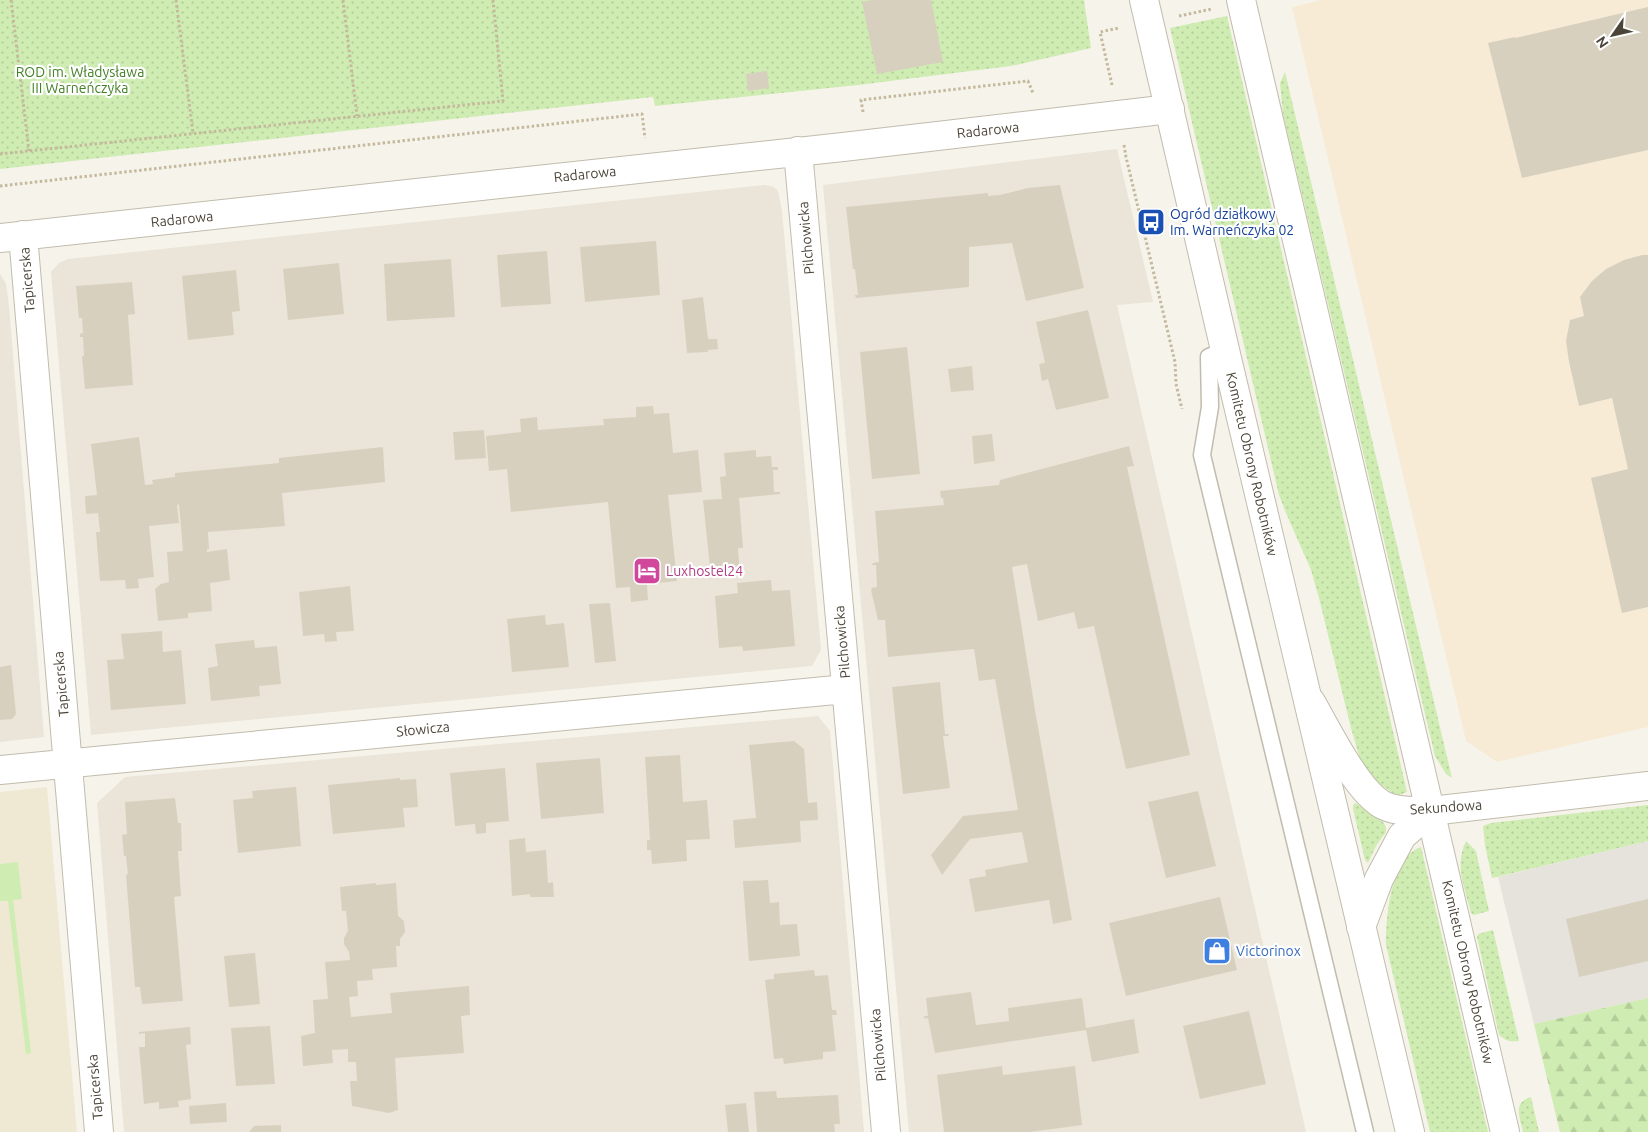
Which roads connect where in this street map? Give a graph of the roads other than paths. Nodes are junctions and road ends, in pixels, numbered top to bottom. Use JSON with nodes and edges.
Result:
{"nodes":[{"id":1,"x":1144,"y":0,"type":"edge"},
{"id":2,"x":1241,"y":0,"type":"edge"},
{"id":3,"x":1170,"y":109,"type":"junction"},
{"id":4,"x":798,"y":151,"type":"junction"},
{"id":5,"x":11,"y":237,"type":"edge"},
{"id":6,"x":1225,"y":350,"type":"junction"},
{"id":7,"x":846,"y":689,"type":"junction"},
{"id":8,"x":1306,"y":692,"type":"junction"},
{"id":9,"x":67,"y":763,"type":"junction"},
{"id":10,"x":0,"y":770,"type":"edge"},
{"id":11,"x":1648,"y":786,"type":"edge"},
{"id":12,"x":1431,"y":811,"type":"junction"},
{"id":13,"x":1362,"y":928,"type":"junction"},
{"id":14,"x":99,"y":1132,"type":"edge"},
{"id":15,"x":886,"y":1132,"type":"edge"},
{"id":16,"x":1365,"y":1132,"type":"edge"},
{"id":17,"x":1410,"y":1132,"type":"edge"},
{"id":18,"x":1505,"y":1132,"type":"edge"}],
"edges":[{"from":1,"to":3,"type":"street","name":"Komitetu Obrony Robotników"},
{"from":2,"to":12,"type":"street","name":"Komitetu Obrony Robotników"},
{"from":3,"to":4,"type":"street","name":"Radarowa"},
{"from":3,"to":6,"type":"street","name":"Komitetu Obrony Robotników"},
{"from":4,"to":5,"type":"street","name":"Radarowa"},
{"from":4,"to":7,"type":"street","name":"Pilchowicka"},
{"from":5,"to":9,"type":"street","name":"Tapicerska"},
{"from":6,"to":8,"type":"street","name":"Komitetu Obrony Robotników"},
{"from":6,"to":16,"type":"lane"},
{"from":7,"to":9,"type":"street","name":"Słowicza"},
{"from":7,"to":15,"type":"street","name":"Pilchowicka"},
{"from":8,"to":12,"type":"street","name":"Sekundowa"},
{"from":8,"to":13,"type":"street","name":"Komitetu Obrony Robotników"},
{"from":9,"to":10,"type":"street","name":"Słowicza"},
{"from":9,"to":14,"type":"street","name":"Tapicerska"},
{"from":11,"to":12,"type":"street","name":"Sekundowa"},
{"from":12,"to":13,"type":"street"},
{"from":12,"to":18,"type":"street","name":"Komitetu Obrony Robotników"},
{"from":13,"to":17,"type":"street","name":"Komitetu Obrony Robotników"}]}
